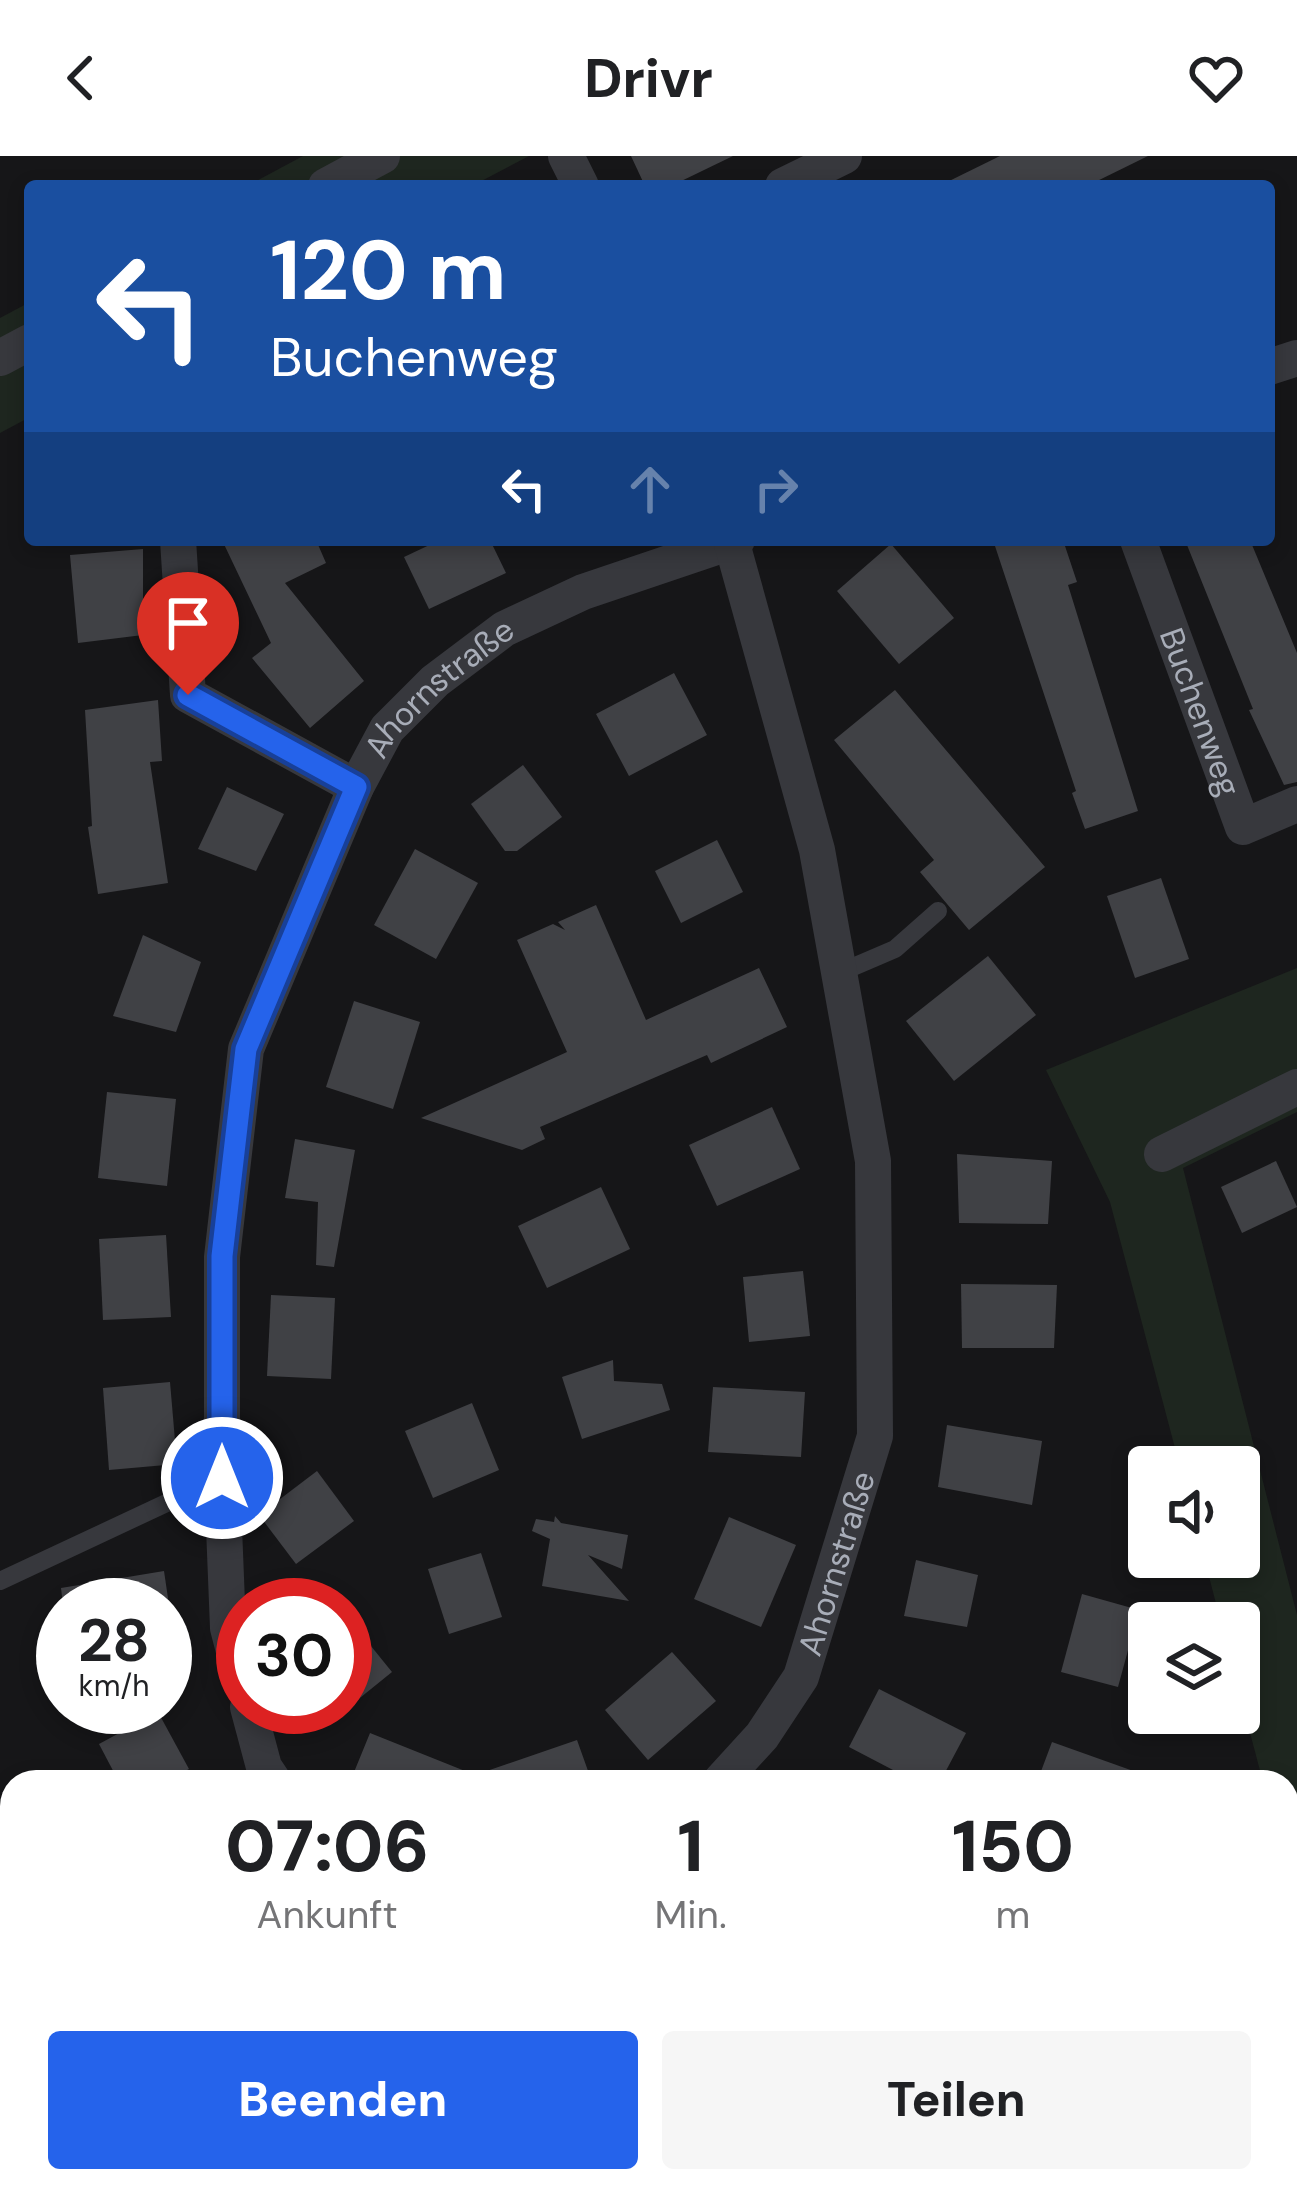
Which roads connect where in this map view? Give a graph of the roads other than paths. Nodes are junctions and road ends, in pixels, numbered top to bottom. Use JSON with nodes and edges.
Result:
{"nodes":[{"id":1,"x":382,"y":156,"type":"edge"},
{"id":2,"x":844,"y":156,"type":"edge"},
{"id":3,"x":337,"y":180,"type":"edge"},
{"id":4,"x":795,"y":180,"type":"edge"},
{"id":5,"x":178,"y":546,"type":"edge"},
{"id":6,"x":719,"y":546,"type":"edge"},
{"id":7,"x":735,"y":546,"type":"edge"},
{"id":8,"x":1140,"y":546,"type":"edge"},
{"id":9,"x":356,"y":787,"type":"junction"},
{"id":10,"x":1297,"y":804,"type":"edge"},
{"id":11,"x":938,"y":910,"type":"dead end"},
{"id":12,"x":839,"y":973,"type":"junction"},
{"id":13,"x":1297,"y":1088,"type":"edge"},
{"id":14,"x":1162,"y":1154,"type":"dead end"},
{"id":15,"x":222,"y":1478,"type":"junction"},
{"id":16,"x":226,"y":1578,"type":"edge"},
{"id":17,"x":0,"y":1581,"type":"edge"},
{"id":18,"x":251,"y":1734,"type":"edge"},
{"id":19,"x":256,"y":1770,"type":"edge"},
{"id":20,"x":731,"y":1770,"type":"edge"}],
"edges":[{"from":1,"to":3,"type":"street"},
{"from":2,"to":4,"type":"street"},
{"from":5,"to":9,"type":"street"},
{"from":6,"to":9,"type":"street","name":"Ahornstraße"},
{"from":7,"to":12,"type":"street","name":"Ahornstraße"},
{"from":8,"to":10,"type":"street","name":"Buchenweg"},
{"from":9,"to":15,"type":"street","name":"Ahornstraße"},
{"from":11,"to":12,"type":"lane"},
{"from":12,"to":20,"type":"street","name":"Ahornstraße"},
{"from":13,"to":14,"type":"street"},
{"from":15,"to":16,"type":"street","name":"Ahornstraße"},
{"from":15,"to":17,"type":"lane"},
{"from":18,"to":19,"type":"street"}]}
